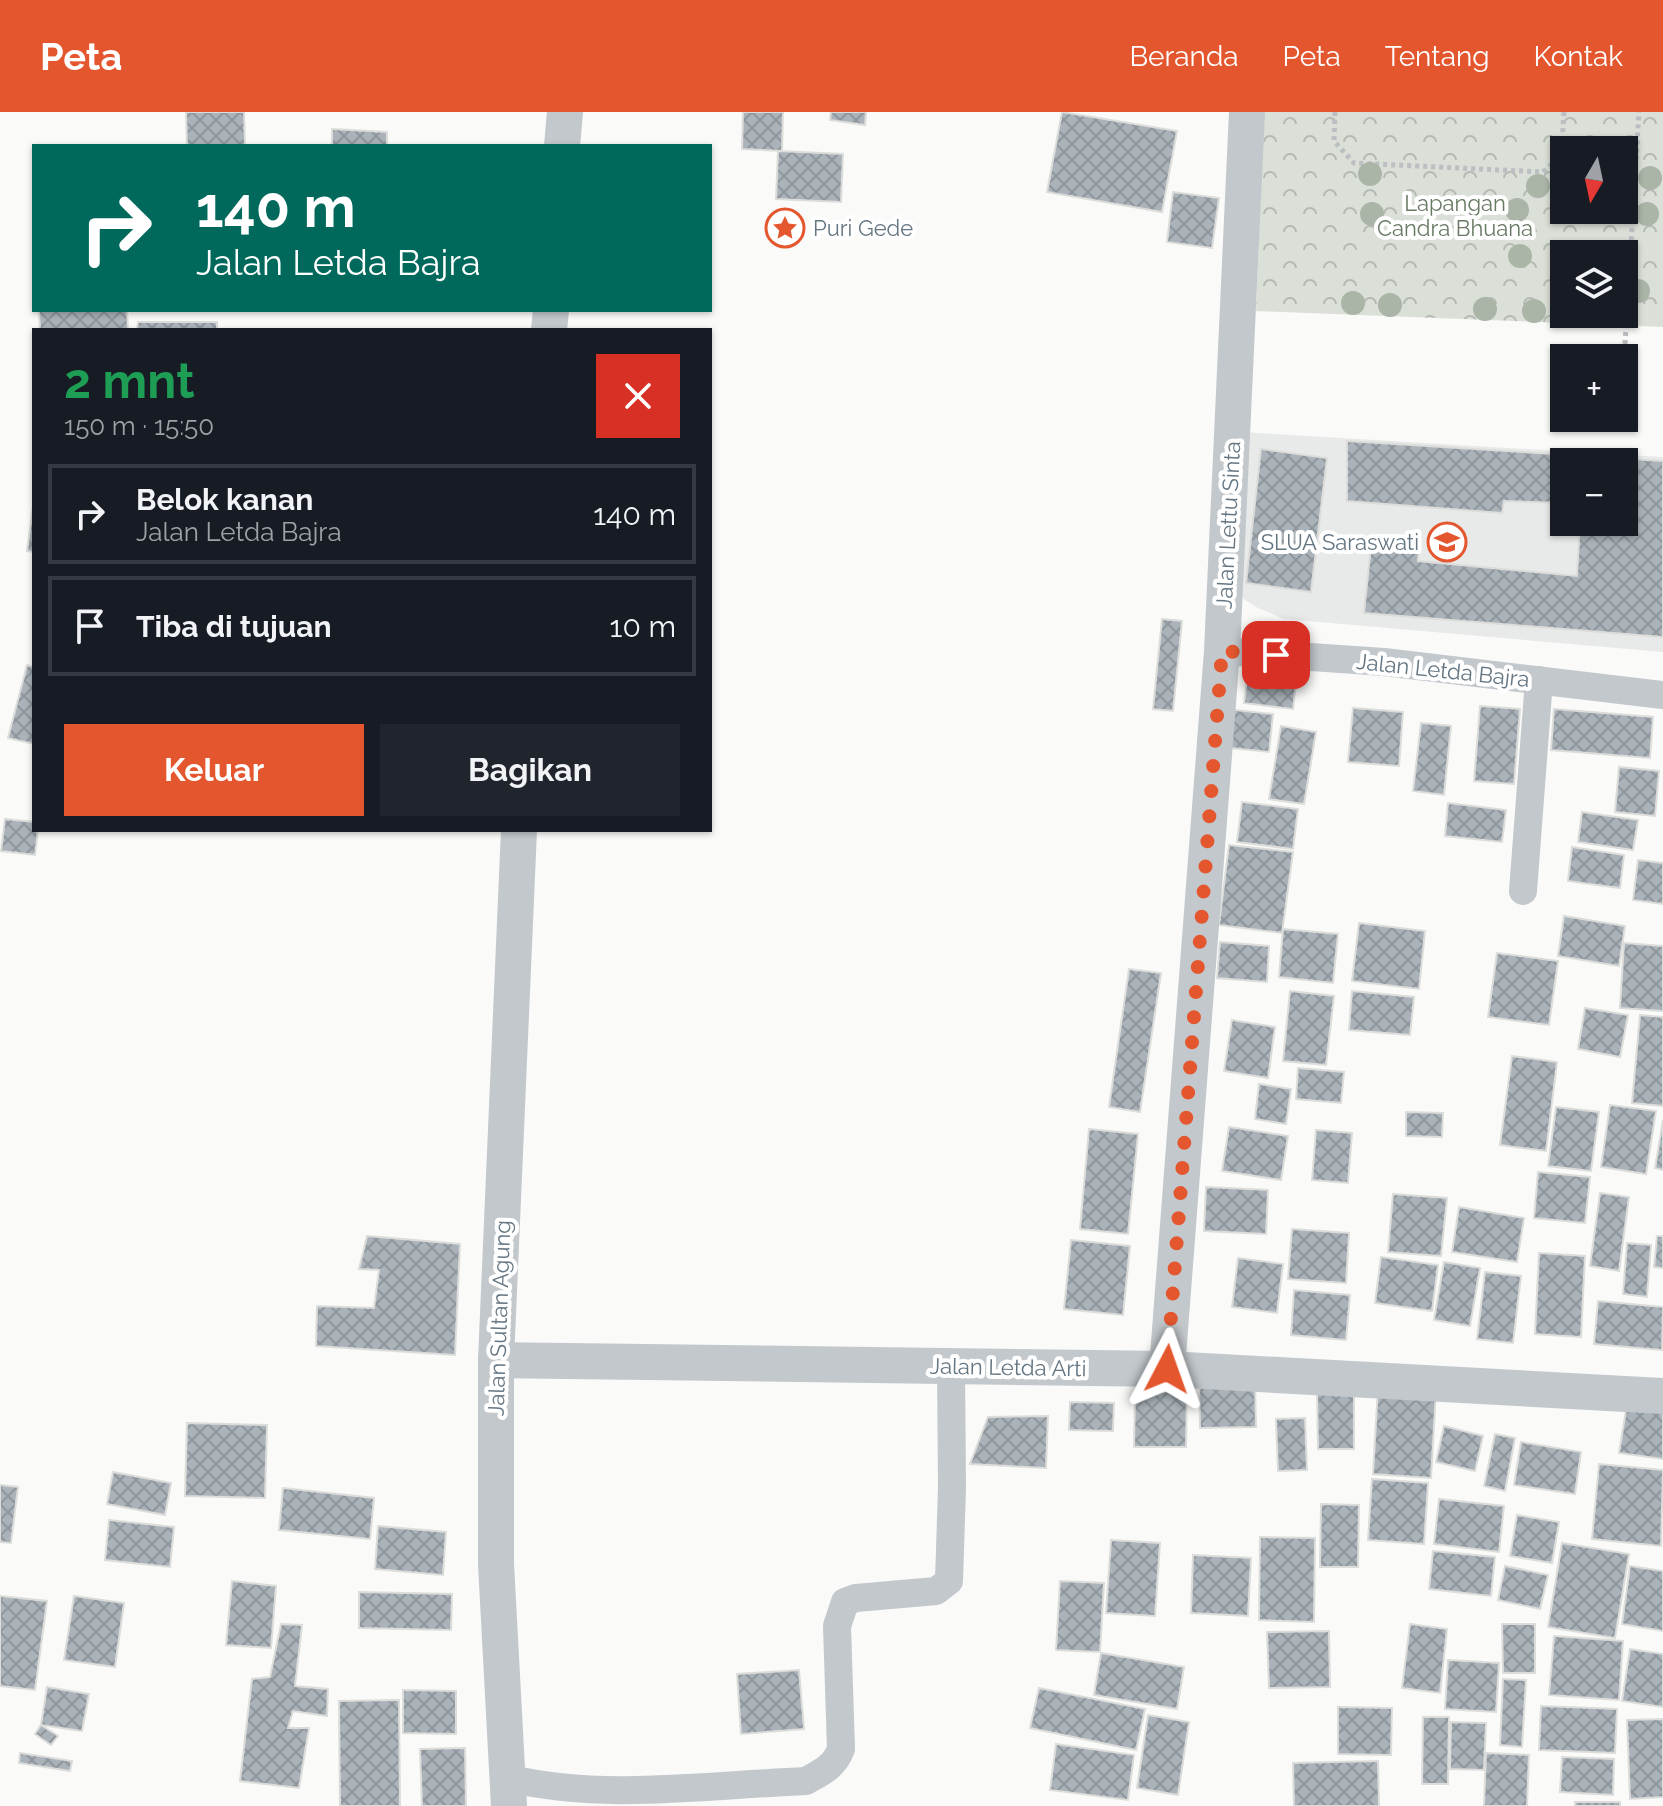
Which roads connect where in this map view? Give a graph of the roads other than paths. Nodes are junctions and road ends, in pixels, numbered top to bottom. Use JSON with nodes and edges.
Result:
{"nodes":[{"id":1,"x":565,"y":112,"type":"edge"},
{"id":2,"x":1247,"y":112,"type":"edge"},
{"id":3,"x":562,"y":144,"type":"edge"},
{"id":4,"x":1222,"y":651,"type":"junction"},
{"id":5,"x":1539,"y":680,"type":"junction"},
{"id":6,"x":1663,"y":695,"type":"edge"},
{"id":7,"x":519,"y":832,"type":"edge"},
{"id":8,"x":1523,"y":891,"type":"dead end"},
{"id":9,"x":496,"y":1360,"type":"junction"},
{"id":10,"x":951,"y":1366,"type":"junction"},
{"id":11,"x":1167,"y":1369,"type":"junction"},
{"id":12,"x":1663,"y":1396,"type":"edge"},
{"id":13,"x":508,"y":1792,"type":"edge"}],
"edges":[{"from":1,"to":3,"type":"street"},
{"from":2,"to":4,"type":"street","name":"Jalan Lettu Sinta"},
{"from":4,"to":5,"type":"street","name":"Jalan Letda Bajra"},
{"from":4,"to":11,"type":"street","name":"Jalan Lettu Sinta"},
{"from":5,"to":6,"type":"street","name":"Jalan Letda Bajra"},
{"from":5,"to":8,"type":"street"},
{"from":7,"to":9,"type":"street","name":"Jalan Sultan Agung"},
{"from":9,"to":10,"type":"street","name":"Jalan Letda Arti"},
{"from":9,"to":13,"type":"street","name":"Jalan Sultan Agung"},
{"from":10,"to":11,"type":"street","name":"Jalan Letda Arti"},
{"from":10,"to":13,"type":"street"},
{"from":11,"to":12,"type":"street","name":"Jalan Letda Arti"}]}
